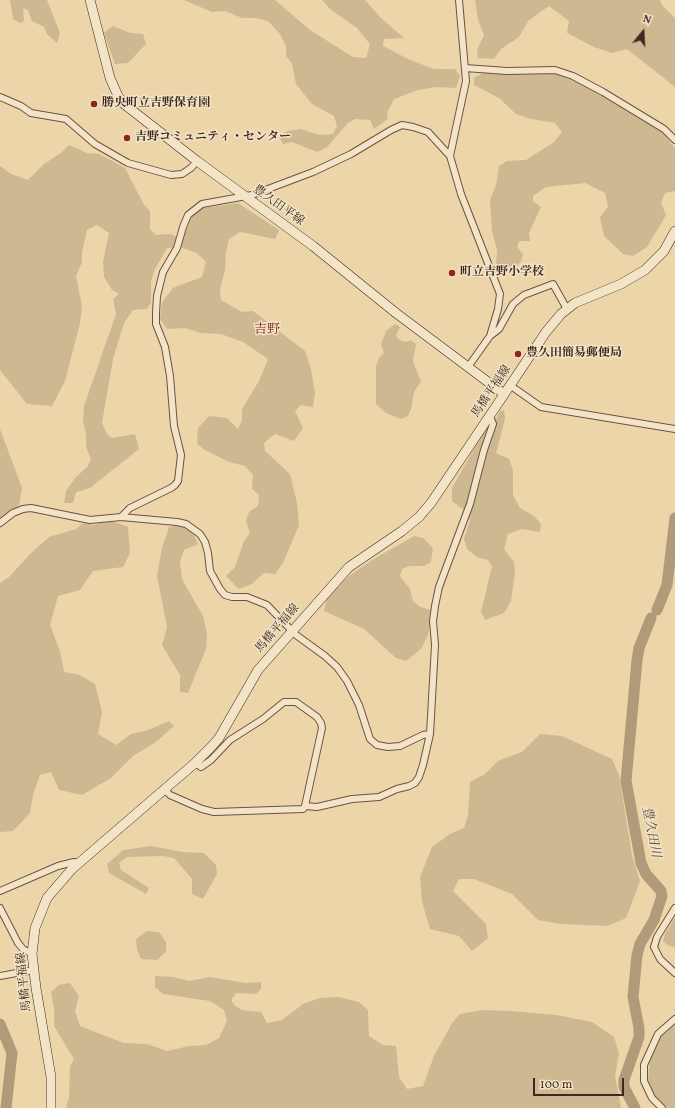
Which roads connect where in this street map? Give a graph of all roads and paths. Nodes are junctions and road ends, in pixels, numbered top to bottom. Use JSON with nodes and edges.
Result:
{"nodes":[{"id":1,"x":90,"y":0,"type":"edge"},
{"id":2,"x":459,"y":0,"type":"edge"},
{"id":3,"x":465,"y":68,"type":"junction"},
{"id":4,"x":0,"y":97,"type":"edge"},
{"id":5,"x":675,"y":140,"type":"edge"},
{"id":6,"x":450,"y":156,"type":"junction"},
{"id":7,"x":197,"y":161,"type":"junction"},
{"id":8,"x":244,"y":196,"type":"junction"},
{"id":9,"x":674,"y":234,"type":"edge"},
{"id":10,"x":567,"y":309,"type":"junction"},
{"id":11,"x":490,"y":336,"type":"junction"},
{"id":12,"x":468,"y":367,"type":"junction"},
{"id":13,"x":511,"y":386,"type":"junction"},
{"id":14,"x":504,"y":394,"type":"junction"},
{"id":15,"x":490,"y":416,"type":"junction"},
{"id":16,"x":675,"y":429,"type":"edge"},
{"id":17,"x":121,"y":517,"type":"junction"},
{"id":18,"x":0,"y":523,"type":"edge"},
{"id":19,"x":291,"y":631,"type":"junction"},
{"id":20,"x":430,"y":734,"type":"junction"},
{"id":21,"x":195,"y":764,"type":"junction"},
{"id":22,"x":165,"y":790,"type":"junction"},
{"id":23,"x":305,"y":806,"type":"junction"},
{"id":24,"x":79,"y":863,"type":"junction"},
{"id":25,"x":0,"y":891,"type":"edge"},
{"id":26,"x":0,"y":908,"type":"edge"},
{"id":27,"x":675,"y":908,"type":"edge"},
{"id":28,"x":32,"y":954,"type":"junction"},
{"id":29,"x":33,"y":970,"type":"junction"},
{"id":30,"x":675,"y":973,"type":"edge"},
{"id":31,"x":0,"y":976,"type":"edge"},
{"id":32,"x":675,"y":1019,"type":"edge"},
{"id":33,"x":51,"y":1108,"type":"edge"},
{"id":34,"x":662,"y":1108,"type":"edge"}],
"edges":[{"from":1,"to":7,"type":"main road","name":"豊久田平線"},
{"from":2,"to":3,"type":"street"},
{"from":3,"to":5,"type":"street"},
{"from":3,"to":6,"type":"street"},
{"from":4,"to":7,"type":"street"},
{"from":6,"to":8,"type":"street"},
{"from":6,"to":11,"type":"street"},
{"from":7,"to":8,"type":"main road","name":"豊久田平線"},
{"from":8,"to":12,"type":"main road","name":"豊久田平線"},
{"from":8,"to":17,"type":"street"},
{"from":9,"to":10,"type":"main road","name":"馬橋平福線"},
{"from":10,"to":11,"type":"street"},
{"from":10,"to":13,"type":"main road","name":"馬橋平福線"},
{"from":11,"to":12,"type":"street"},
{"from":12,"to":14,"type":"main road","name":"豊久田平線"},
{"from":13,"to":14,"type":"main road","name":"馬橋平福線"},
{"from":13,"to":16,"type":"street"},
{"from":14,"to":15,"type":"main road","name":"馬橋平福線"},
{"from":15,"to":19,"type":"main road","name":"馬橋平福線"},
{"from":15,"to":20,"type":"street"},
{"from":17,"to":18,"type":"street"},
{"from":17,"to":19,"type":"street"},
{"from":19,"to":20,"type":"street"},
{"from":19,"to":21,"type":"main road","name":"馬橋平福線"},
{"from":20,"to":23,"type":"street"},
{"from":21,"to":22,"type":"main road","name":"馬橋平福線"},
{"from":21,"to":23,"type":"street"},
{"from":22,"to":23,"type":"street"},
{"from":22,"to":24,"type":"main road","name":"馬橋平福線"},
{"from":24,"to":25,"type":"street"},
{"from":24,"to":28,"type":"main road","name":"馬橋平福線"},
{"from":26,"to":28,"type":"street"},
{"from":27,"to":30,"type":"street"},
{"from":28,"to":29,"type":"main road","name":"馬橋平福線"},
{"from":29,"to":31,"type":"street"},
{"from":29,"to":33,"type":"main road","name":"馬橋平福線"},
{"from":32,"to":34,"type":"street"}]}
